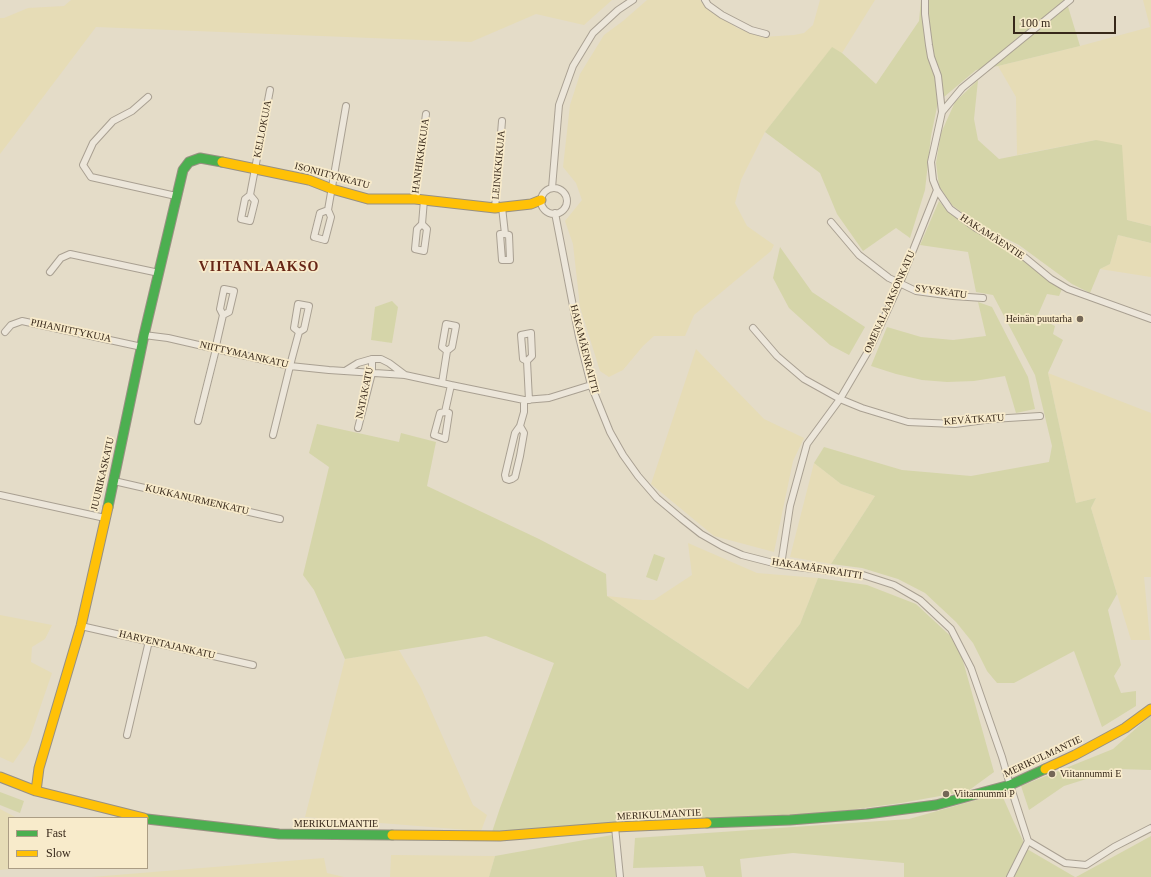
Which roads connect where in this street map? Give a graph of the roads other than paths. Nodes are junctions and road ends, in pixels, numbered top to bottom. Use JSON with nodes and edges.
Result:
{"nodes":[{"id":1,"x":633,"y":0,"type":"edge"},
{"id":2,"x":705,"y":0,"type":"edge"},
{"id":3,"x":925,"y":0,"type":"edge"},
{"id":4,"x":1070,"y":0,"type":"edge"},
{"id":5,"x":766,"y":34,"type":"dead end"},
{"id":6,"x":270,"y":90,"type":"dead end"},
{"id":7,"x":148,"y":97,"type":"dead end"},
{"id":8,"x":346,"y":106,"type":"dead end"},
{"id":9,"x":942,"y":112,"type":"junction"},
{"id":10,"x":426,"y":114,"type":"dead end"},
{"id":11,"x":502,"y":121,"type":"dead end"},
{"id":12,"x":189,"y":162,"type":"joint"},
{"id":13,"x":255,"y":169,"type":"junction"},
{"id":14,"x":552,"y":188,"type":"junction"},
{"id":15,"x":332,"y":189,"type":"junction"},
{"id":16,"x":937,"y":190,"type":"junction"},
{"id":17,"x":250,"y":195,"type":"dead end"},
{"id":18,"x":176,"y":196,"type":"junction"},
{"id":19,"x":419,"y":199,"type":"junction"},
{"id":20,"x":541,"y":200,"type":"junction"},
{"id":21,"x":499,"y":208,"type":"junction"},
{"id":22,"x":328,"y":210,"type":"junction"},
{"id":23,"x":555,"y":213,"type":"junction"},
{"id":24,"x":831,"y":222,"type":"dead end"},
{"id":25,"x":422,"y":224,"type":"dead end"},
{"id":26,"x":504,"y":234,"type":"dead end"},
{"id":27,"x":50,"y":272,"type":"dead end"},
{"id":28,"x":159,"y":273,"type":"junction"},
{"id":29,"x":900,"y":283,"type":"junction"},
{"id":30,"x":983,"y":298,"type":"dead end"},
{"id":31,"x":223,"y":315,"type":"dead end"},
{"id":32,"x":1151,"y":319,"type":"edge"},
{"id":33,"x":753,"y":328,"type":"dead end"},
{"id":34,"x":5,"y":332,"type":"dead end"},
{"id":35,"x":299,"y":332,"type":"dead end"},
{"id":36,"x":144,"y":335,"type":"junction"},
{"id":37,"x":142,"y":347,"type":"junction"},
{"id":38,"x":216,"y":349,"type":"junction"},
{"id":39,"x":447,"y":351,"type":"dead end"},
{"id":40,"x":372,"y":359,"type":"junction"},
{"id":41,"x":527,"y":360,"type":"dead end"},
{"id":42,"x":290,"y":366,"type":"junction"},
{"id":43,"x":345,"y":371,"type":"junction"},
{"id":44,"x":372,"y":373,"type":"junction"},
{"id":45,"x":405,"y":375,"type":"junction"},
{"id":46,"x":442,"y":383,"type":"junction"},
{"id":47,"x":451,"y":385,"type":"junction"},
{"id":48,"x":591,"y":385,"type":"junction"},
{"id":49,"x":840,"y":399,"type":"junction"},
{"id":50,"x":527,"y":400,"type":"junction"},
{"id":51,"x":445,"y":412,"type":"dead end"},
{"id":52,"x":1040,"y":416,"type":"dead end"},
{"id":53,"x":198,"y":420,"type":"dead end"},
{"id":54,"x":520,"y":426,"type":"junction"},
{"id":55,"x":358,"y":428,"type":"dead end"},
{"id":56,"x":273,"y":436,"type":"dead end"},
{"id":57,"x":510,"y":454,"type":"junction"},
{"id":58,"x":520,"y":456,"type":"junction"},
{"id":59,"x":114,"y":481,"type":"junction"},
{"id":60,"x":0,"y":496,"type":"edge"},
{"id":61,"x":105,"y":518,"type":"junction"},
{"id":62,"x":280,"y":519,"type":"dead end"},
{"id":63,"x":781,"y":564,"type":"junction"},
{"id":64,"x":81,"y":626,"type":"junction"},
{"id":65,"x":149,"y":641,"type":"junction"},
{"id":66,"x":253,"y":665,"type":"dead end"},
{"id":67,"x":1151,"y":709,"type":"edge"},
{"id":68,"x":127,"y":735,"type":"dead end"},
{"id":69,"x":0,"y":777,"type":"edge"},
{"id":70,"x":1010,"y":785,"type":"junction"},
{"id":71,"x":36,"y":791,"type":"junction"},
{"id":72,"x":142,"y":817,"type":"edge"},
{"id":73,"x":148,"y":818,"type":"edge"},
{"id":74,"x":615,"y":828,"type":"junction"},
{"id":75,"x":1151,"y":828,"type":"edge"},
{"id":76,"x":1028,"y":841,"type":"junction"},
{"id":77,"x":620,"y":877,"type":"edge"},
{"id":78,"x":1010,"y":877,"type":"edge"}],
"edges":[{"from":1,"to":14,"type":"street"},
{"from":2,"to":5,"type":"street"},
{"from":3,"to":9,"type":"street"},
{"from":4,"to":9,"type":"street","name":"HAKAMÄENTIE"},
{"from":6,"to":13,"type":"street","name":"KELLOKUJA"},
{"from":7,"to":18,"type":"street"},
{"from":8,"to":15,"type":"street"},
{"from":9,"to":16,"type":"street","name":"HAKAMÄENTIE"},
{"from":10,"to":19,"type":"street","name":"HANHIKKIKUJA"},
{"from":11,"to":21,"type":"street","name":"LEINIKKIKUJA"},
{"from":12,"to":13,"type":"street","name":"ISONIITYNKATU"},
{"from":12,"to":18,"type":"street","name":"JUURIKASKATU"},
{"from":13,"to":15,"type":"street","name":"ISONIITYNKATU"},
{"from":13,"to":17,"type":"street","name":"KELLOKUJA"},
{"from":14,"to":20,"type":"street"},
{"from":14,"to":23,"type":"street"},
{"from":15,"to":19,"type":"street","name":"ISONIITYNKATU"},
{"from":15,"to":22,"type":"street"},
{"from":16,"to":29,"type":"street","name":"OMENALAAKSONKATU"},
{"from":16,"to":32,"type":"street","name":"HAKAMÄENTIE"},
{"from":18,"to":28,"type":"street","name":"JUURIKASKATU"},
{"from":19,"to":21,"type":"street","name":"ISONIITYNKATU"},
{"from":19,"to":25,"type":"street","name":"HANHIKKIKUJA"},
{"from":20,"to":21,"type":"street","name":"ISONIITYNKATU"},
{"from":20,"to":23,"type":"street"},
{"from":21,"to":26,"type":"street","name":"LEINIKKIKUJA"},
{"from":22,"to":22,"type":"street"},
{"from":23,"to":48,"type":"street","name":"HAKAMÄENRAITTI"},
{"from":24,"to":29,"type":"street","name":"SYYSKATU"},
{"from":27,"to":28,"type":"street"},
{"from":28,"to":36,"type":"street","name":"JUURIKASKATU"},
{"from":29,"to":30,"type":"street","name":"SYYSKATU"},
{"from":29,"to":49,"type":"street","name":"OMENALAAKSONKATU"},
{"from":31,"to":38,"type":"street"},
{"from":33,"to":49,"type":"street","name":"KEVÄTKATU"},
{"from":34,"to":37,"type":"street","name":"PIHANIITTYKUJA"},
{"from":35,"to":42,"type":"street"},
{"from":36,"to":37,"type":"street","name":"JUURIKASKATU"},
{"from":36,"to":38,"type":"street","name":"NIITTYMAANKATU"},
{"from":37,"to":59,"type":"street","name":"JUURIKASKATU"},
{"from":38,"to":42,"type":"street","name":"NIITTYMAANKATU"},
{"from":38,"to":53,"type":"street"},
{"from":39,"to":46,"type":"street"},
{"from":40,"to":43,"type":"street"},
{"from":40,"to":44,"type":"street","name":"NATAKATU"},
{"from":40,"to":45,"type":"street","name":"NIITTYMAANKATU"},
{"from":41,"to":50,"type":"street"},
{"from":42,"to":43,"type":"street","name":"NIITTYMAANKATU"},
{"from":42,"to":56,"type":"street"},
{"from":43,"to":44,"type":"street","name":"NIITTYMAANKATU"},
{"from":44,"to":45,"type":"street","name":"NIITTYMAANKATU"},
{"from":44,"to":55,"type":"street","name":"NATAKATU"},
{"from":45,"to":46,"type":"street","name":"NIITTYMAANKATU"},
{"from":46,"to":47,"type":"street","name":"NIITTYMAANKATU"},
{"from":47,"to":50,"type":"street","name":"NIITTYMAANKATU"},
{"from":47,"to":51,"type":"street"},
{"from":48,"to":50,"type":"street","name":"NIITTYMAANKATU"},
{"from":48,"to":63,"type":"street","name":"HAKAMÄENRAITTI"},
{"from":49,"to":52,"type":"street","name":"KEVÄTKATU"},
{"from":49,"to":63,"type":"street","name":"OMENALAAKSONKATU"},
{"from":50,"to":54,"type":"street"},
{"from":54,"to":57,"type":"street"},
{"from":54,"to":58,"type":"street"},
{"from":57,"to":58,"type":"street"},
{"from":57,"to":58,"type":"street"},
{"from":59,"to":61,"type":"street","name":"JUURIKASKATU"},
{"from":59,"to":62,"type":"street","name":"KUKKANURMENKATU"},
{"from":60,"to":61,"type":"street"},
{"from":61,"to":64,"type":"street","name":"JUURIKASKATU"},
{"from":63,"to":70,"type":"street","name":"HAKAMÄENRAITTI"},
{"from":64,"to":65,"type":"street","name":"HARVENTAJANKATU"},
{"from":64,"to":71,"type":"street","name":"JUURIKASKATU"},
{"from":65,"to":66,"type":"street","name":"HARVENTAJANKATU"},
{"from":65,"to":68,"type":"street"},
{"from":67,"to":70,"type":"street","name":"MERIKULMANTIE"},
{"from":69,"to":71,"type":"street","name":"MERIKULMANTIE"},
{"from":70,"to":74,"type":"street","name":"MERIKULMANTIE"},
{"from":70,"to":76,"type":"street","name":"HAKAMÄENRAITTI"},
{"from":71,"to":72,"type":"street","name":"MERIKULMANTIE"},
{"from":73,"to":74,"type":"street","name":"MERIKULMANTIE"},
{"from":74,"to":77,"type":"street"},
{"from":75,"to":76,"type":"street"},
{"from":76,"to":78,"type":"street"}]}
